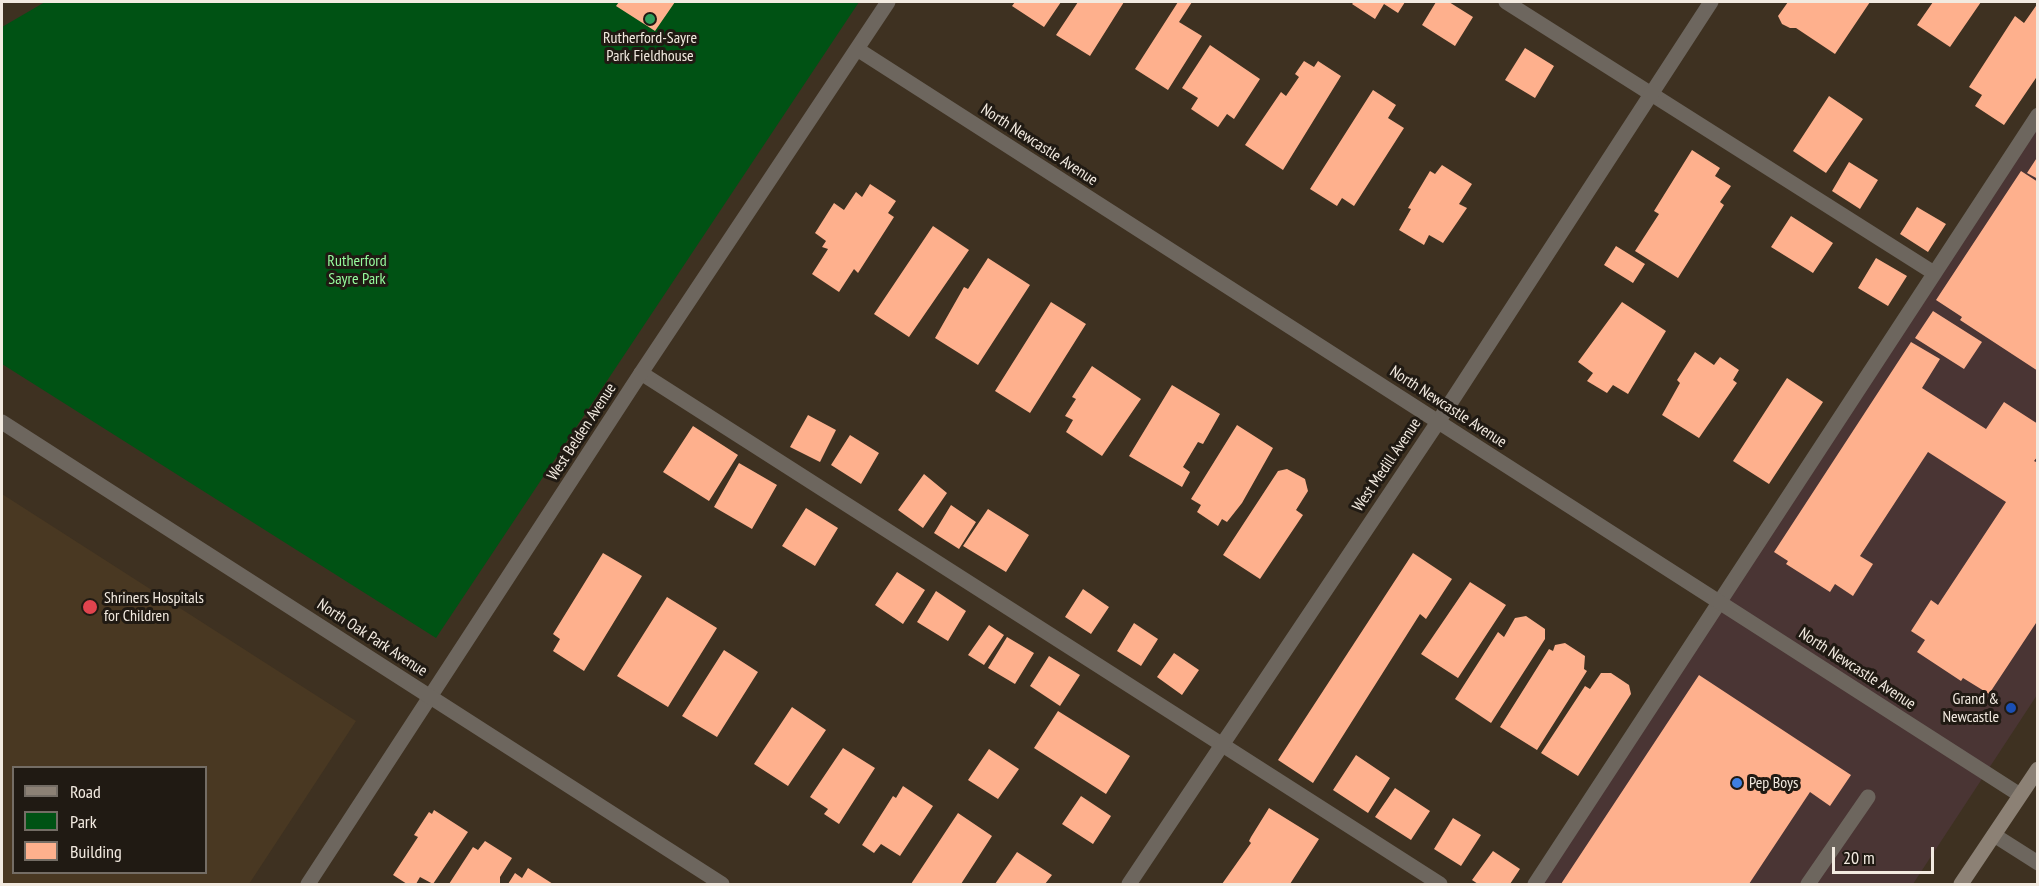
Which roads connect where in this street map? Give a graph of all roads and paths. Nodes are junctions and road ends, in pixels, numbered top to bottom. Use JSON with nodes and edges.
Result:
{"nodes":[{"id":1,"x":888,"y":2,"type":"edge"},
{"id":2,"x":1506,"y":2,"type":"edge"},
{"id":3,"x":1711,"y":2,"type":"edge"},
{"id":4,"x":856,"y":49,"type":"junction"},
{"id":5,"x":1651,"y":93,"type":"junction"},
{"id":6,"x":2037,"y":115,"type":"edge"},
{"id":7,"x":1934,"y":273,"type":"junction"},
{"id":8,"x":641,"y":373,"type":"junction"},
{"id":9,"x":1438,"y":422,"type":"junction"},
{"id":10,"x":2,"y":423,"type":"edge"},
{"id":11,"x":1719,"y":602,"type":"junction"},
{"id":12,"x":432,"y":698,"type":"junction"},
{"id":13,"x":1222,"y":745,"type":"junction"},
{"id":14,"x":2037,"y":769,"type":"edge"},
{"id":15,"x":2020,"y":795,"type":"junction"},
{"id":16,"x":1868,"y":797,"type":"dead end"},
{"id":17,"x":1994,"y":835,"type":"junction"},
{"id":18,"x":2037,"y":863,"type":"edge"},
{"id":19,"x":308,"y":885,"type":"edge"},
{"id":20,"x":722,"y":885,"type":"edge"},
{"id":21,"x":1129,"y":885,"type":"edge"},
{"id":22,"x":1440,"y":885,"type":"edge"},
{"id":23,"x":1535,"y":885,"type":"edge"},
{"id":24,"x":1808,"y":885,"type":"edge"},
{"id":25,"x":1961,"y":885,"type":"edge"}],
"edges":[{"from":1,"to":4,"type":"street","name":"West Belden Avenue"},
{"from":2,"to":5,"type":"street"},
{"from":3,"to":5,"type":"street","name":"West Medill Avenue"},
{"from":4,"to":8,"type":"street","name":"West Belden Avenue"},
{"from":4,"to":9,"type":"street","name":"North Newcastle Avenue"},
{"from":5,"to":7,"type":"street"},
{"from":5,"to":9,"type":"street","name":"West Medill Avenue"},
{"from":6,"to":7,"type":"street"},
{"from":7,"to":11,"type":"street"},
{"from":8,"to":12,"type":"street","name":"West Belden Avenue"},
{"from":8,"to":13,"type":"street"},
{"from":9,"to":11,"type":"street","name":"North Newcastle Avenue"},
{"from":9,"to":13,"type":"street","name":"West Medill Avenue"},
{"from":10,"to":12,"type":"street","name":"North Oak Park Avenue"},
{"from":11,"to":15,"type":"street","name":"North Newcastle Avenue"},
{"from":11,"to":23,"type":"street"},
{"from":12,"to":19,"type":"street","name":"West Belden Avenue"},
{"from":12,"to":20,"type":"street","name":"North Oak Park Avenue"},
{"from":13,"to":21,"type":"street","name":"West Medill Avenue"},
{"from":13,"to":22,"type":"street"},
{"from":14,"to":15,"type":"main road"},
{"from":15,"to":17,"type":"main road"},
{"from":16,"to":24,"type":"street"},
{"from":17,"to":18,"type":"street"},
{"from":17,"to":25,"type":"main road"}]}
